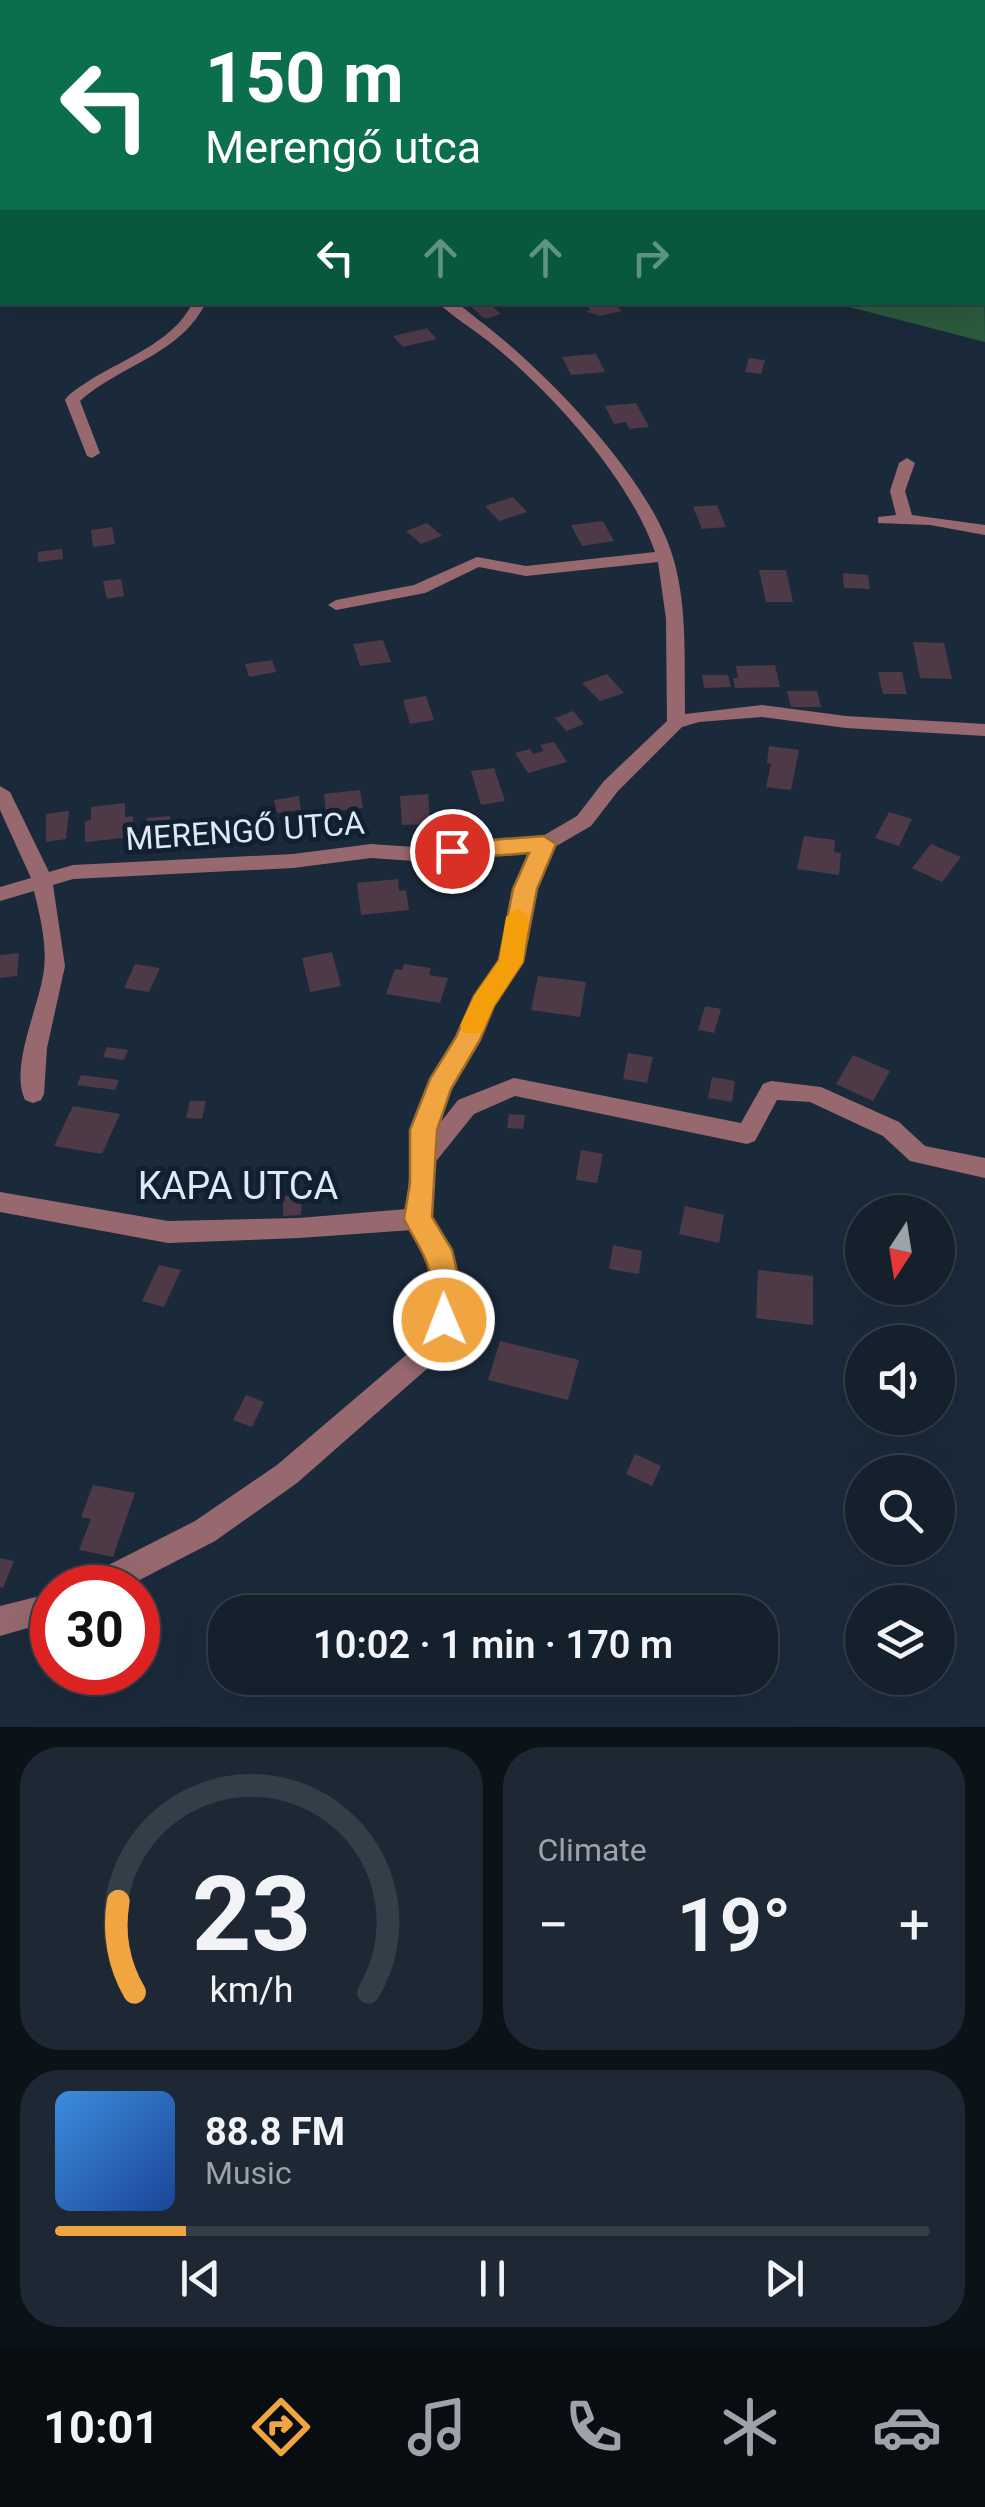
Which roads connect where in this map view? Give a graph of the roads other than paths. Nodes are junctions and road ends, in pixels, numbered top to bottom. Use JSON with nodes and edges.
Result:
{"nodes":[{"id":1,"x":199,"y":305,"type":"edge"},
{"id":2,"x":447,"y":305,"type":"edge"},
{"id":3,"x":92,"y":453,"type":"dead end"},
{"id":4,"x":907,"y":463,"type":"dead end"},
{"id":5,"x":906,"y":518,"type":"junction"},
{"id":6,"x":884,"y":520,"type":"dead end"},
{"id":7,"x":985,"y":530,"type":"edge"},
{"id":8,"x":665,"y":556,"type":"junction"},
{"id":9,"x":336,"y":604,"type":"dead end"},
{"id":10,"x":676,"y":724,"type":"junction"},
{"id":11,"x":985,"y":730,"type":"edge"},
{"id":12,"x":0,"y":792,"type":"edge"},
{"id":13,"x":544,"y":844,"type":"junction"},
{"id":14,"x":44,"y":878,"type":"junction"},
{"id":15,"x":0,"y":894,"type":"edge"},
{"id":16,"x":33,"y":1094,"type":"dead end"},
{"id":17,"x":423,"y":1160,"type":"junction"},
{"id":18,"x":985,"y":1168,"type":"edge"},
{"id":19,"x":0,"y":1202,"type":"edge"},
{"id":20,"x":418,"y":1219,"type":"junction"},
{"id":21,"x":138,"y":1565,"type":"edge"},
{"id":22,"x":30,"y":1615,"type":"edge"},
{"id":23,"x":0,"y":1621,"type":"edge"}],
"edges":[{"from":1,"to":3,"type":"street"},
{"from":2,"to":8,"type":"street"},
{"from":4,"to":5,"type":"street"},
{"from":5,"to":6,"type":"street"},
{"from":5,"to":7,"type":"street"},
{"from":8,"to":9,"type":"street"},
{"from":8,"to":10,"type":"street"},
{"from":10,"to":11,"type":"street"},
{"from":10,"to":13,"type":"street","name":"MERENGŐ UTCA"},
{"from":12,"to":14,"type":"street"},
{"from":13,"to":14,"type":"street","name":"MERENGŐ UTCA"},
{"from":13,"to":17,"type":"street"},
{"from":14,"to":15,"type":"street","name":"MERENGŐ UTCA"},
{"from":14,"to":16,"type":"street"},
{"from":17,"to":18,"type":"street"},
{"from":17,"to":20,"type":"street"},
{"from":19,"to":20,"type":"street","name":"KAPA UTCA"},
{"from":20,"to":21,"type":"street"},
{"from":22,"to":23,"type":"street"}]}
